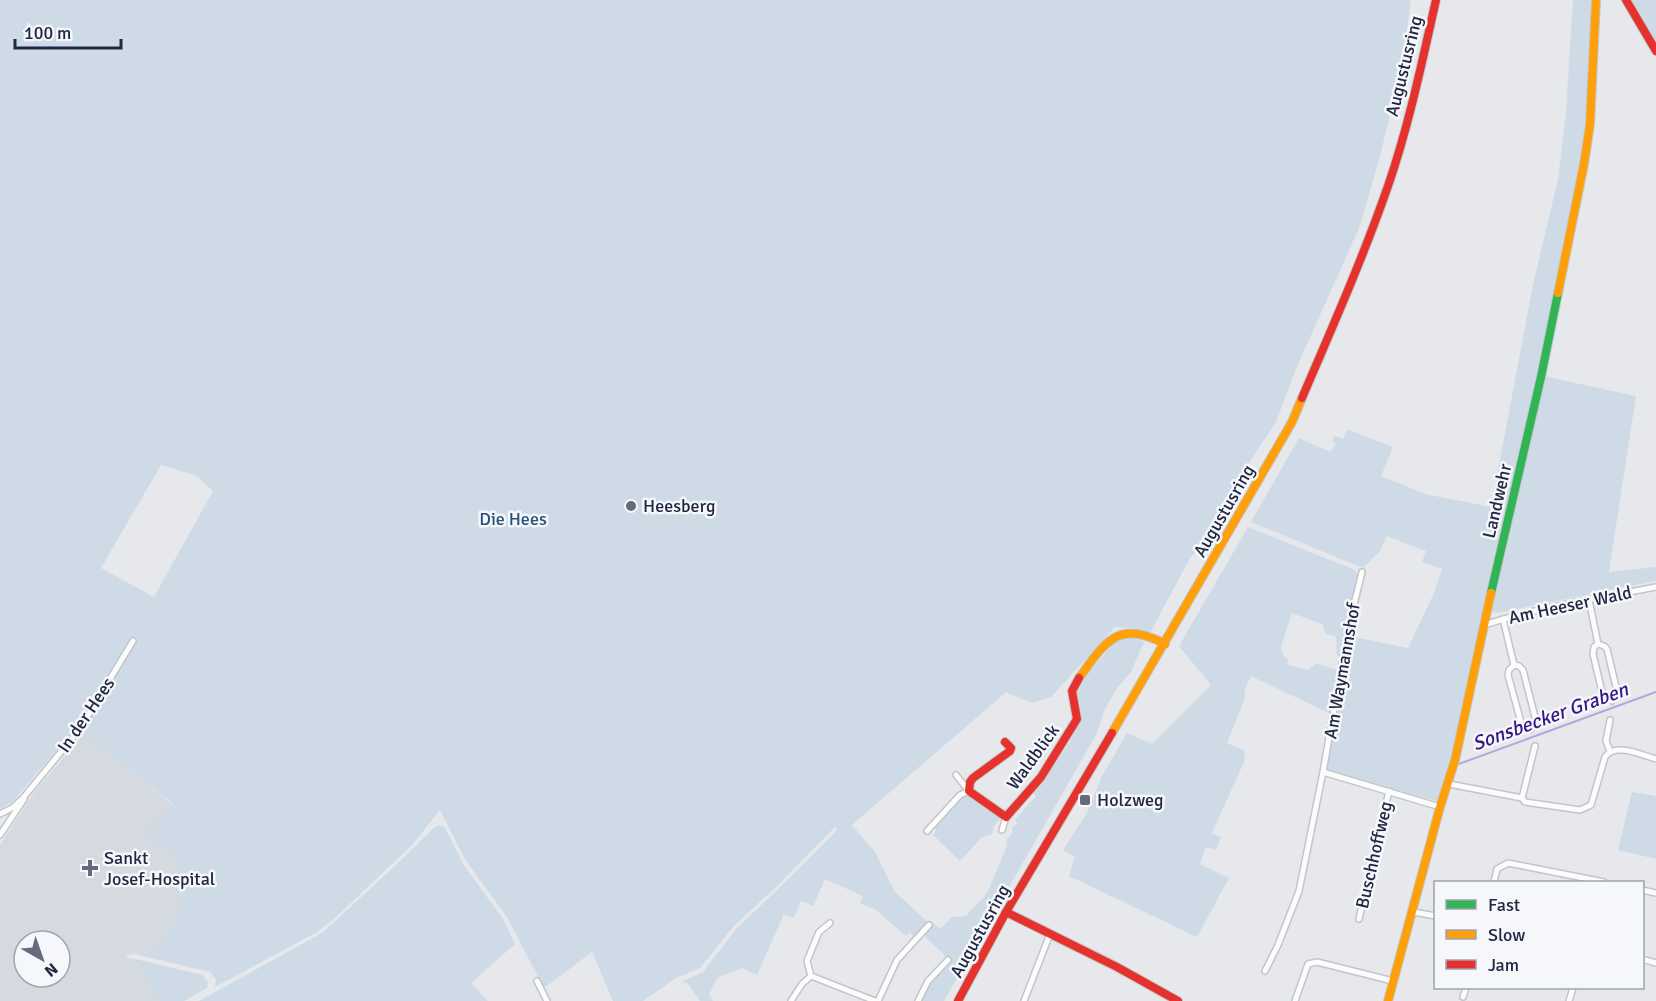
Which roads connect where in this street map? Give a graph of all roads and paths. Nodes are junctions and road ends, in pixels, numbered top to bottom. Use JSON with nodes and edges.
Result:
{"nodes":[{"id":1,"x":1436,"y":0,"type":"edge"},
{"id":2,"x":1596,"y":0,"type":"edge"},
{"id":3,"x":1626,"y":0,"type":"edge"},
{"id":4,"x":1656,"y":51,"type":"edge"},
{"id":5,"x":1362,"y":572,"type":"dead end"},
{"id":6,"x":1656,"y":587,"type":"edge"},
{"id":7,"x":1589,"y":600,"type":"junction"},
{"id":8,"x":1503,"y":619,"type":"junction"},
{"id":9,"x":1484,"y":625,"type":"junction"},
{"id":10,"x":133,"y":641,"type":"dead end"},
{"id":11,"x":1165,"y":644,"type":"junction"},
{"id":12,"x":1598,"y":644,"type":"junction"},
{"id":13,"x":1514,"y":665,"type":"junction"},
{"id":14,"x":1610,"y":720,"type":"dead end"},
{"id":15,"x":1005,"y":741,"type":"dead end"},
{"id":16,"x":1536,"y":746,"type":"dead end"},
{"id":17,"x":1610,"y":751,"type":"junction"},
{"id":18,"x":1656,"y":759,"type":"edge"},
{"id":19,"x":1323,"y":771,"type":"junction"},
{"id":20,"x":956,"y":774,"type":"dead end"},
{"id":21,"x":1449,"y":784,"type":"junction"},
{"id":22,"x":33,"y":787,"type":"junction"},
{"id":23,"x":969,"y":791,"type":"junction"},
{"id":24,"x":1389,"y":791,"type":"junction"},
{"id":25,"x":1522,"y":798,"type":"junction"},
{"id":26,"x":1440,"y":807,"type":"junction"},
{"id":27,"x":0,"y":814,"type":"edge"},
{"id":28,"x":1006,"y":817,"type":"junction"},
{"id":29,"x":1002,"y":830,"type":"dead end"},
{"id":30,"x":927,"y":831,"type":"dead end"},
{"id":31,"x":0,"y":835,"type":"edge"},
{"id":32,"x":1494,"y":881,"type":"edge"},
{"id":33,"x":1599,"y":881,"type":"edge"},
{"id":34,"x":1006,"y":912,"type":"junction"},
{"id":35,"x":1413,"y":912,"type":"junction"},
{"id":36,"x":1434,"y":916,"type":"edge"},
{"id":37,"x":1359,"y":919,"type":"dead end"},
{"id":38,"x":830,"y":923,"type":"dead end"},
{"id":39,"x":929,"y":925,"type":"dead end"},
{"id":40,"x":1050,"y":934,"type":"junction"},
{"id":41,"x":948,"y":960,"type":"dead end"},
{"id":42,"x":1265,"y":971,"type":"dead end"},
{"id":43,"x":811,"y":976,"type":"junction"},
{"id":44,"x":537,"y":981,"type":"dead end"},
{"id":45,"x":1393,"y":981,"type":"junction"},
{"id":46,"x":1465,"y":989,"type":"edge"},
{"id":47,"x":1463,"y":997,"type":"dead end"},
{"id":48,"x":547,"y":1001,"type":"edge"},
{"id":49,"x":791,"y":1001,"type":"edge"},
{"id":50,"x":876,"y":1001,"type":"edge"},
{"id":51,"x":918,"y":1001,"type":"edge"},
{"id":52,"x":958,"y":1001,"type":"edge"},
{"id":53,"x":1024,"y":1001,"type":"edge"},
{"id":54,"x":1178,"y":1001,"type":"edge"},
{"id":55,"x":1295,"y":1001,"type":"edge"},
{"id":56,"x":1388,"y":1001,"type":"edge"}],
"edges":[{"from":1,"to":11,"type":"street","name":"Augustusring"},
{"from":2,"to":9,"type":"street","name":"Landwehr"},
{"from":3,"to":4,"type":"street"},
{"from":5,"to":19,"type":"street","name":"Am Waymannshof"},
{"from":6,"to":7,"type":"street","name":"Am Heeser Wald"},
{"from":7,"to":8,"type":"street","name":"Am Heeser Wald"},
{"from":7,"to":12,"type":"street"},
{"from":8,"to":9,"type":"street","name":"Am Heeser Wald"},
{"from":8,"to":13,"type":"street"},
{"from":9,"to":21,"type":"street","name":"Landwehr"},
{"from":10,"to":22,"type":"street","name":"In der Hees"},
{"from":11,"to":28,"type":"street","name":"Waldblick"},
{"from":11,"to":34,"type":"street","name":"Augustusring"},
{"from":12,"to":12,"type":"street"},
{"from":13,"to":13,"type":"street"},
{"from":14,"to":17,"type":"street"},
{"from":15,"to":23,"type":"street","name":"Waldblick"},
{"from":16,"to":25,"type":"street"},
{"from":17,"to":18,"type":"street"},
{"from":17,"to":25,"type":"street"},
{"from":19,"to":24,"type":"street"},
{"from":19,"to":42,"type":"street","name":"Am Waymannshof"},
{"from":20,"to":23,"type":"street","name":"Waldblick"},
{"from":21,"to":25,"type":"street"},
{"from":21,"to":26,"type":"street","name":"Landwehr"},
{"from":22,"to":27,"type":"street","name":"In der Hees"},
{"from":22,"to":31,"type":"street","name":"In der Hees"},
{"from":23,"to":28,"type":"street","name":"Waldblick"},
{"from":23,"to":30,"type":"street","name":"Waldblick"},
{"from":24,"to":26,"type":"street"},
{"from":24,"to":37,"type":"street","name":"Buschhoffweg"},
{"from":26,"to":35,"type":"street","name":"Landwehr"},
{"from":28,"to":29,"type":"street","name":"Waldblick"},
{"from":32,"to":33,"type":"street"},
{"from":34,"to":40,"type":"street"},
{"from":34,"to":52,"type":"street","name":"Augustusring"},
{"from":35,"to":36,"type":"street"},
{"from":35,"to":45,"type":"street","name":"Landwehr"},
{"from":38,"to":43,"type":"street"},
{"from":39,"to":50,"type":"street"},
{"from":40,"to":53,"type":"street"},
{"from":40,"to":54,"type":"street"},
{"from":41,"to":51,"type":"street"},
{"from":43,"to":49,"type":"street"},
{"from":43,"to":50,"type":"street"},
{"from":44,"to":48,"type":"street"},
{"from":45,"to":55,"type":"street"},
{"from":45,"to":56,"type":"street","name":"Landwehr"},
{"from":46,"to":47,"type":"street"}]}
